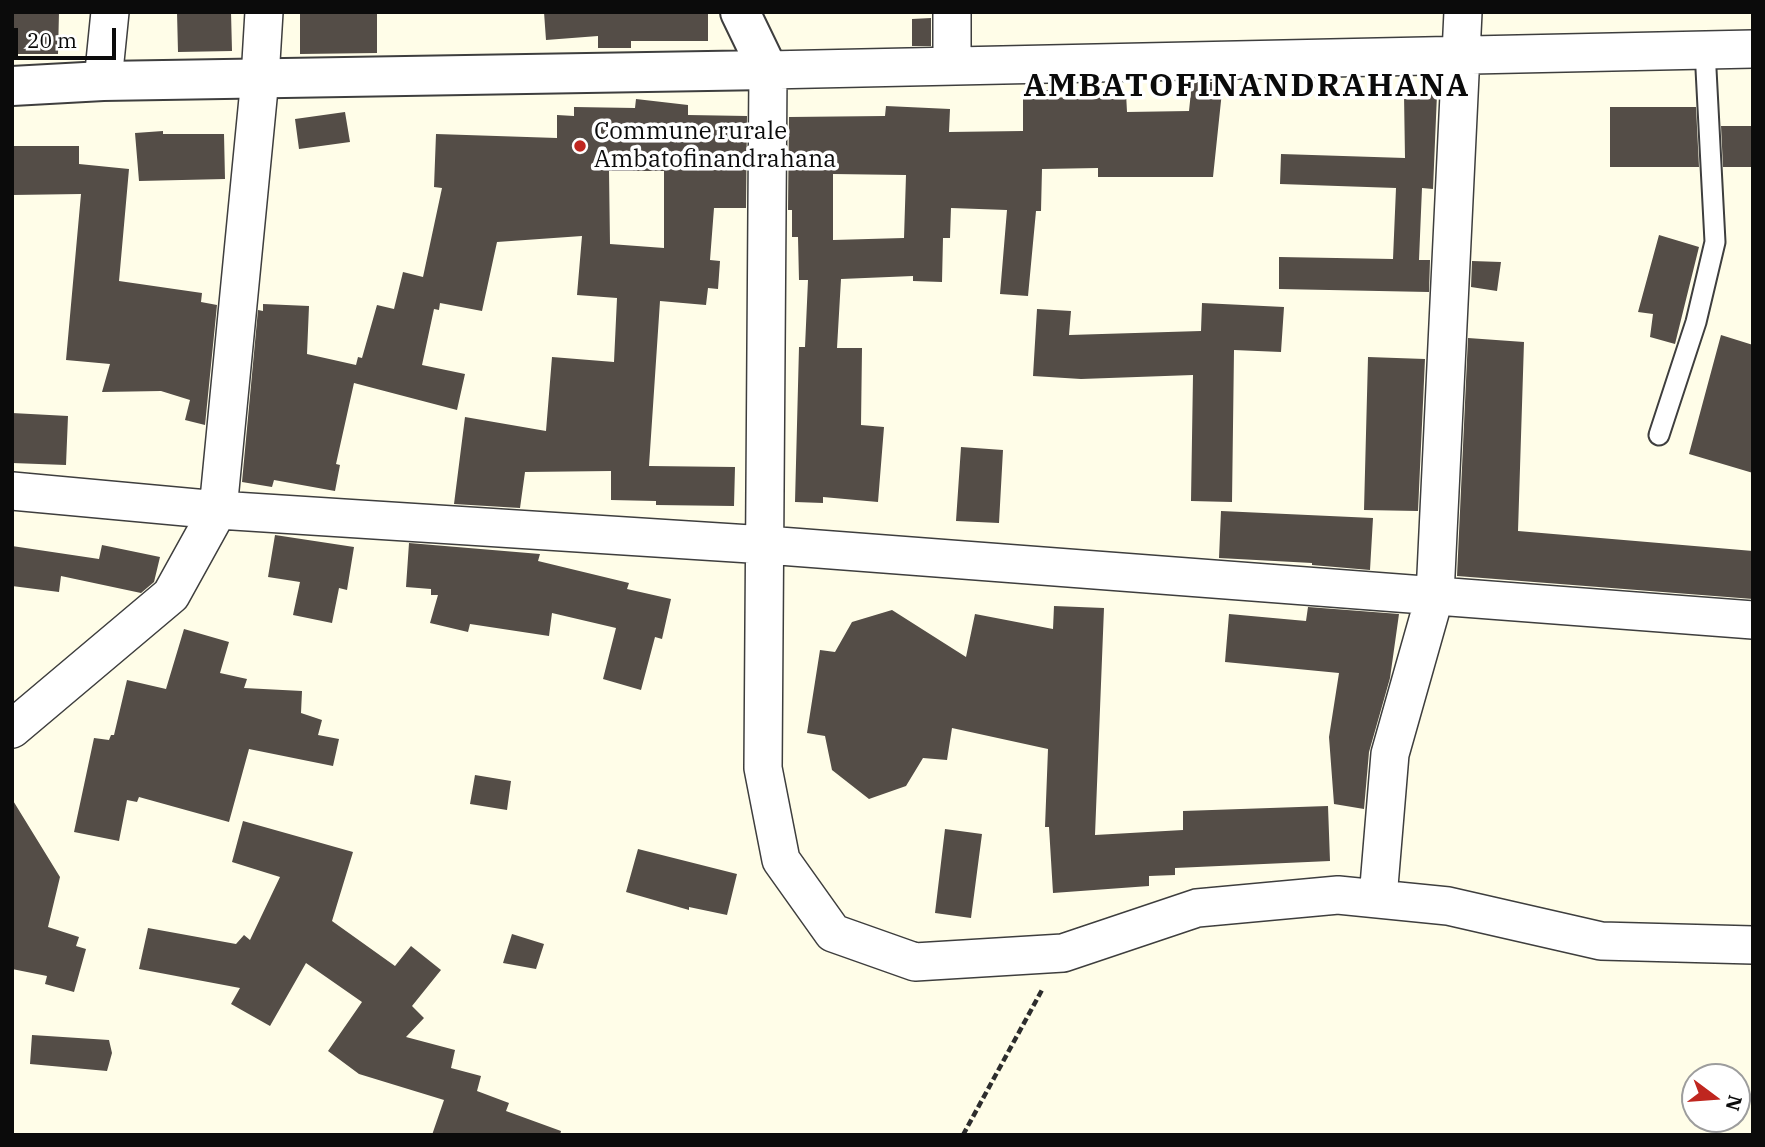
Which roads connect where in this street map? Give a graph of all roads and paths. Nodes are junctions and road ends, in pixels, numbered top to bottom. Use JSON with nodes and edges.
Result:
{"nodes":[{"id":1,"x":110,"y":12,"type":"edge"},
{"id":2,"x":264,"y":12,"type":"edge"},
{"id":3,"x":740,"y":12,"type":"edge"},
{"id":4,"x":952,"y":12,"type":"edge"},
{"id":5,"x":1463,"y":12,"type":"edge"},
{"id":6,"x":1753,"y":49,"type":"edge"},
{"id":7,"x":1705,"y":50,"type":"junction"},
{"id":8,"x":1460,"y":56,"type":"junction"},
{"id":9,"x":952,"y":65,"type":"junction"},
{"id":10,"x":768,"y":70,"type":"junction"},
{"id":11,"x":260,"y":78,"type":"junction"},
{"id":12,"x":103,"y":81,"type":"junction"},
{"id":13,"x":12,"y":86,"type":"edge"},
{"id":14,"x":1660,"y":435,"type":"dead end"},
{"id":15,"x":12,"y":491,"type":"edge"},
{"id":16,"x":218,"y":510,"type":"junction"},
{"id":17,"x":766,"y":545,"type":"junction"},
{"id":18,"x":1435,"y":595,"type":"junction"},
{"id":19,"x":1753,"y":620,"type":"edge"},
{"id":20,"x":12,"y":729,"type":"edge"},
{"id":21,"x":1378,"y":898,"type":"junction"},
{"id":22,"x":1753,"y":945,"type":"edge"},
{"id":23,"x":1063,"y":953,"type":"junction"},
{"id":24,"x":963,"y":1135,"type":"edge"}],
"edges":[{"from":1,"to":12,"type":"street"},
{"from":2,"to":11,"type":"street"},
{"from":3,"to":10,"type":"street"},
{"from":4,"to":9,"type":"street"},
{"from":5,"to":8,"type":"street"},
{"from":6,"to":7,"type":"street"},
{"from":7,"to":8,"type":"street"},
{"from":7,"to":14,"type":"lane"},
{"from":8,"to":9,"type":"street"},
{"from":8,"to":18,"type":"street"},
{"from":9,"to":10,"type":"street"},
{"from":10,"to":11,"type":"street"},
{"from":10,"to":17,"type":"street"},
{"from":11,"to":12,"type":"street"},
{"from":11,"to":16,"type":"street"},
{"from":12,"to":13,"type":"street"},
{"from":15,"to":16,"type":"street"},
{"from":16,"to":17,"type":"street"},
{"from":16,"to":20,"type":"street"},
{"from":17,"to":18,"type":"street"},
{"from":17,"to":23,"type":"street"},
{"from":18,"to":19,"type":"street"},
{"from":18,"to":21,"type":"street"},
{"from":21,"to":22,"type":"street"},
{"from":21,"to":23,"type":"street"},
{"from":23,"to":24,"type":"path"}]}
